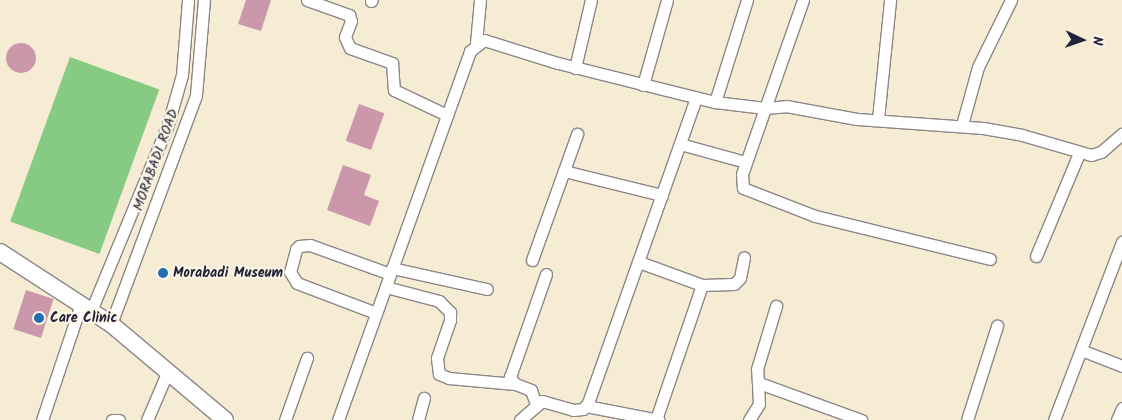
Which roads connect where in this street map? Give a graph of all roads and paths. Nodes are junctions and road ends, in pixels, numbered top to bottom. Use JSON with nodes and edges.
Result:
{"nodes":[{"id":1,"x":188,"y":0,"type":"edge"},
{"id":2,"x":204,"y":0,"type":"edge"},
{"id":3,"x":307,"y":0,"type":"edge"},
{"id":4,"x":480,"y":0,"type":"edge"},
{"id":5,"x":591,"y":0,"type":"edge"},
{"id":6,"x":667,"y":0,"type":"edge"},
{"id":7,"x":747,"y":0,"type":"edge"},
{"id":8,"x":803,"y":0,"type":"edge"},
{"id":9,"x":890,"y":0,"type":"edge"},
{"id":10,"x":1011,"y":0,"type":"edge"},
{"id":11,"x":476,"y":43,"type":"junction"},
{"id":12,"x":575,"y":68,"type":"junction"},
{"id":13,"x":643,"y":85,"type":"junction"},
{"id":14,"x":696,"y":98,"type":"junction"},
{"id":15,"x":715,"y":102,"type":"junction"},
{"id":16,"x":765,"y":108,"type":"junction"},
{"id":17,"x":447,"y":115,"type":"junction"},
{"id":18,"x":878,"y":119,"type":"junction"},
{"id":19,"x":962,"y":125,"type":"junction"},
{"id":20,"x":577,"y":134,"type":"dead end"},
{"id":21,"x":1122,"y":134,"type":"edge"},
{"id":22,"x":680,"y":144,"type":"junction"},
{"id":23,"x":1079,"y":154,"type":"junction"},
{"id":24,"x":746,"y":162,"type":"junction"},
{"id":25,"x":564,"y":171,"type":"junction"},
{"id":26,"x":662,"y":195,"type":"junction"},
{"id":27,"x":1122,"y":242,"type":"edge"},
{"id":28,"x":1036,"y":256,"type":"dead end"},
{"id":29,"x":1,"y":257,"type":"edge"},
{"id":30,"x":744,"y":257,"type":"dead end"},
{"id":31,"x":990,"y":259,"type":"dead end"},
{"id":32,"x":532,"y":260,"type":"dead end"},
{"id":33,"x":639,"y":262,"type":"junction"},
{"id":34,"x":391,"y":271,"type":"junction"},
{"id":35,"x":1117,"y":273,"type":"edge"},
{"id":36,"x":546,"y":274,"type":"dead end"},
{"id":37,"x":702,"y":285,"type":"junction"},
{"id":38,"x":386,"y":287,"type":"junction"},
{"id":39,"x":487,"y":289,"type":"dead end"},
{"id":40,"x":776,"y":306,"type":"dead end"},
{"id":41,"x":86,"y":307,"type":"junction"},
{"id":42,"x":376,"y":313,"type":"junction"},
{"id":43,"x":111,"y":324,"type":"junction"},
{"id":44,"x":997,"y":326,"type":"dead end"},
{"id":45,"x":1081,"y":350,"type":"junction"},
{"id":46,"x":307,"y":358,"type":"dead end"},
{"id":47,"x":1122,"y":366,"type":"edge"},
{"id":48,"x":168,"y":373,"type":"junction"},
{"id":49,"x":759,"y":383,"type":"junction"},
{"id":50,"x":515,"y":384,"type":"junction"},
{"id":51,"x":424,"y":398,"type":"dead end"},
{"id":52,"x":536,"y":404,"type":"junction"},
{"id":53,"x":586,"y":406,"type":"junction"},
{"id":54,"x":1122,"y":408,"type":"edge"},
{"id":55,"x":215,"y":417,"type":"edge"},
{"id":56,"x":654,"y":419,"type":"edge"},
{"id":57,"x":42,"y":420,"type":"edge"},
{"id":58,"x":112,"y":420,"type":"edge"},
{"id":59,"x":119,"y":420,"type":"edge"},
{"id":60,"x":146,"y":420,"type":"edge"},
{"id":61,"x":285,"y":420,"type":"edge"},
{"id":62,"x":338,"y":420,"type":"edge"},
{"id":63,"x":418,"y":420,"type":"edge"},
{"id":64,"x":520,"y":420,"type":"edge"},
{"id":65,"x":749,"y":420,"type":"edge"},
{"id":66,"x":861,"y":420,"type":"edge"},
{"id":67,"x":967,"y":420,"type":"edge"},
{"id":68,"x":1054,"y":420,"type":"edge"},
{"id":69,"x":1118,"y":420,"type":"edge"}],
"edges":[{"from":1,"to":41,"type":"street","name":"MORABADI ROAD"},
{"from":2,"to":43,"type":"street","name":"MORABADI ROAD"},
{"from":3,"to":17,"type":"street"},
{"from":4,"to":11,"type":"street"},
{"from":5,"to":12,"type":"street"},
{"from":6,"to":13,"type":"street"},
{"from":7,"to":15,"type":"street"},
{"from":8,"to":16,"type":"street"},
{"from":9,"to":18,"type":"street"},
{"from":10,"to":19,"type":"street"},
{"from":11,"to":12,"type":"street"},
{"from":11,"to":17,"type":"street"},
{"from":12,"to":13,"type":"street"},
{"from":13,"to":14,"type":"street"},
{"from":14,"to":15,"type":"street"},
{"from":14,"to":22,"type":"street"},
{"from":15,"to":16,"type":"street"},
{"from":16,"to":18,"type":"street"},
{"from":16,"to":24,"type":"street"},
{"from":17,"to":34,"type":"street"},
{"from":18,"to":19,"type":"street"},
{"from":19,"to":23,"type":"street"},
{"from":20,"to":25,"type":"street"},
{"from":21,"to":23,"type":"street"},
{"from":22,"to":24,"type":"street"},
{"from":22,"to":26,"type":"street"},
{"from":23,"to":28,"type":"street"},
{"from":24,"to":31,"type":"street"},
{"from":25,"to":26,"type":"street"},
{"from":25,"to":32,"type":"street"},
{"from":26,"to":33,"type":"street"},
{"from":27,"to":35,"type":"street"},
{"from":29,"to":41,"type":"main road"},
{"from":30,"to":37,"type":"street"},
{"from":33,"to":37,"type":"street"},
{"from":33,"to":53,"type":"street"},
{"from":34,"to":38,"type":"street"},
{"from":34,"to":39,"type":"street"},
{"from":34,"to":42,"type":"street"},
{"from":35,"to":45,"type":"street"},
{"from":36,"to":50,"type":"street"},
{"from":37,"to":56,"type":"street"},
{"from":38,"to":42,"type":"street"},
{"from":38,"to":50,"type":"street"},
{"from":40,"to":49,"type":"street"},
{"from":41,"to":43,"type":"main road"},
{"from":41,"to":57,"type":"street","name":"MORABADI ROAD"},
{"from":42,"to":62,"type":"street"},
{"from":43,"to":48,"type":"main road"},
{"from":44,"to":67,"type":"street"},
{"from":45,"to":47,"type":"street"},
{"from":45,"to":68,"type":"street"},
{"from":46,"to":61,"type":"street"},
{"from":48,"to":55,"type":"main road"},
{"from":48,"to":60,"type":"street"},
{"from":49,"to":65,"type":"street"},
{"from":49,"to":66,"type":"street"},
{"from":50,"to":52,"type":"street"},
{"from":51,"to":63,"type":"street"},
{"from":52,"to":53,"type":"street"},
{"from":52,"to":64,"type":"street"},
{"from":53,"to":56,"type":"street"},
{"from":54,"to":69,"type":"street"},
{"from":58,"to":59,"type":"street"}]}
